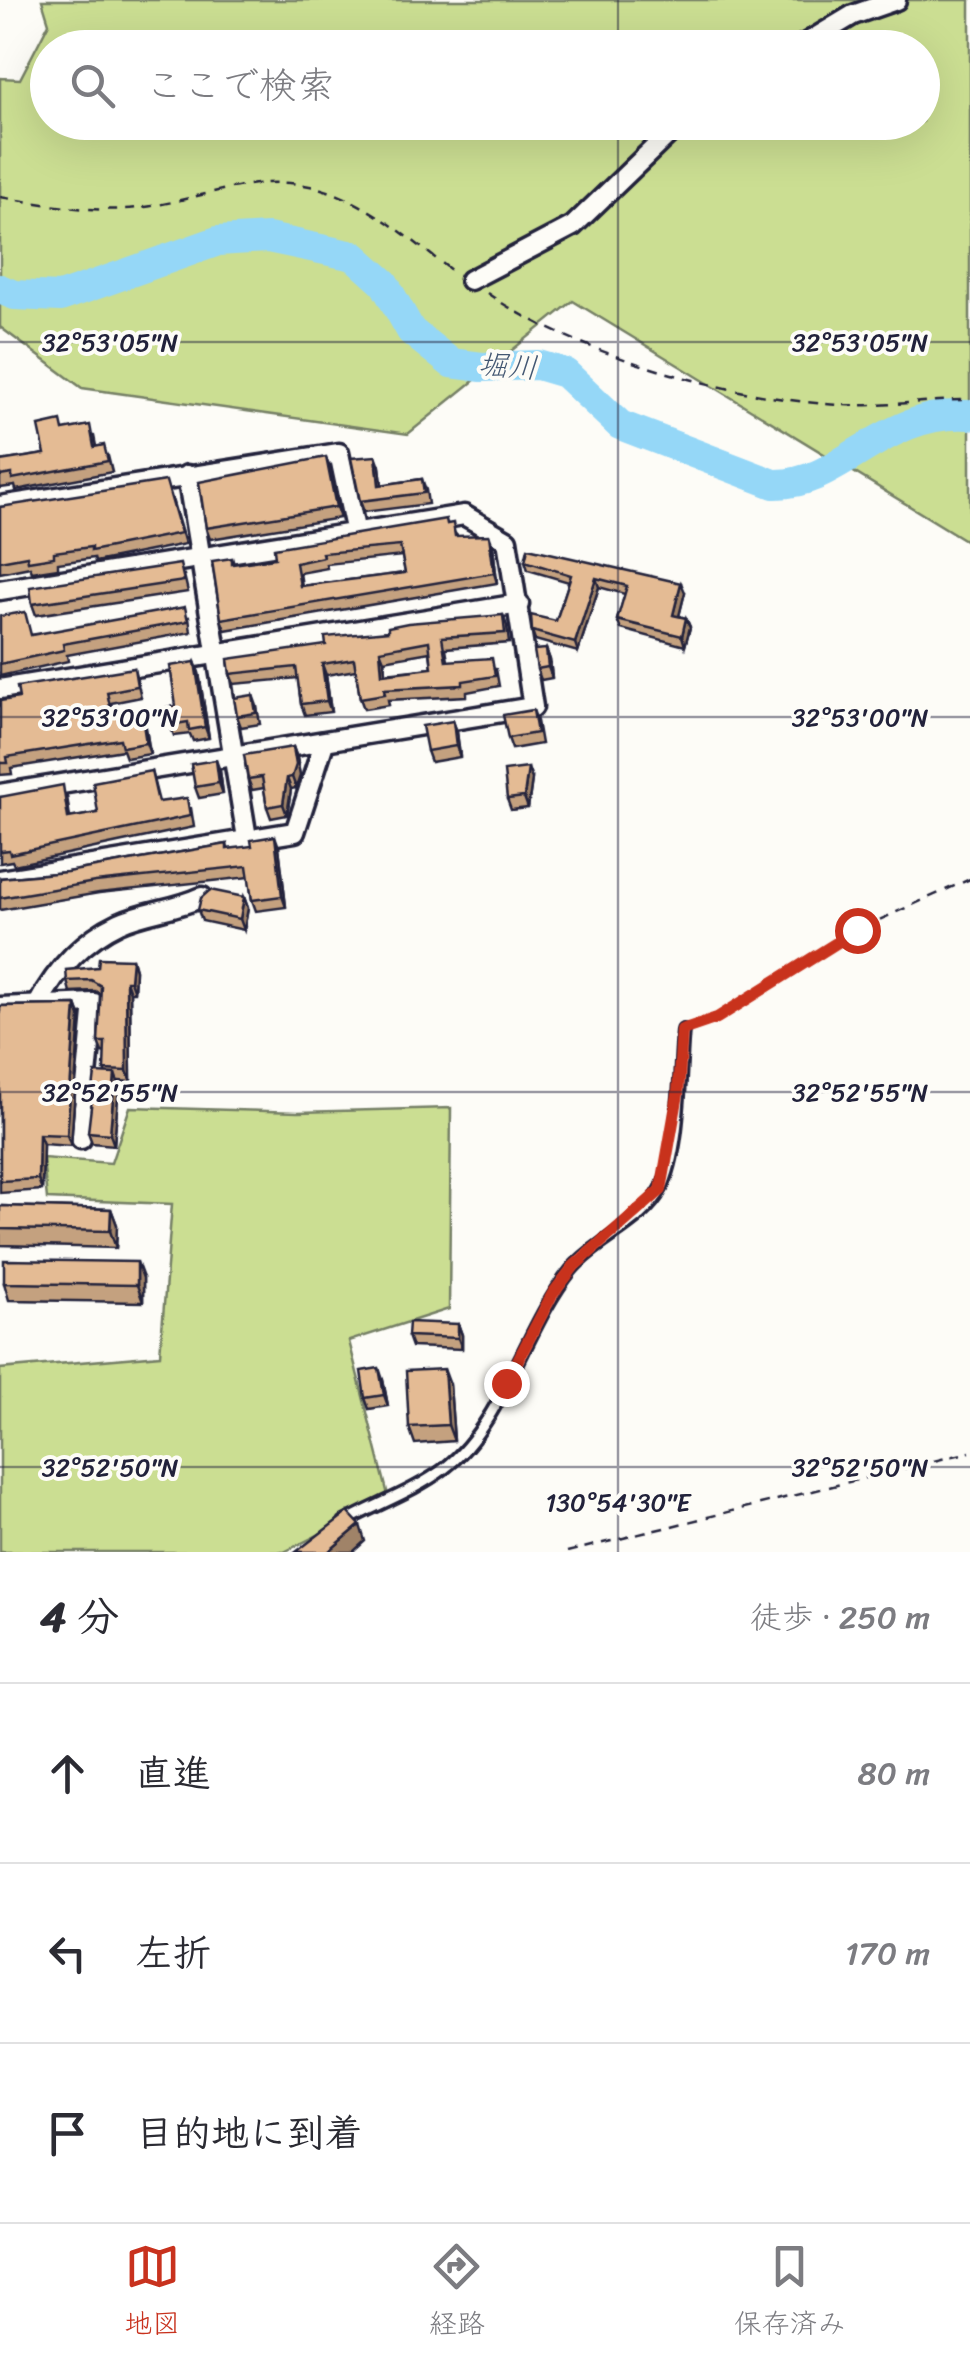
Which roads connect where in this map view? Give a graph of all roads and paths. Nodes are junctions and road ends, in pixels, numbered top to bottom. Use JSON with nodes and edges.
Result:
{"nodes":[{"id":1,"x":896,"y":0,"type":"edge"},
{"id":2,"x":828,"y":30,"type":"edge"},
{"id":3,"x":661,"y":140,"type":"edge"},
{"id":4,"x":470,"y":280,"type":"dead end"},
{"id":5,"x":187,"y":475,"type":"junction"},
{"id":6,"x":0,"y":506,"type":"edge"},
{"id":7,"x":355,"y":530,"type":"junction"},
{"id":8,"x":200,"y":556,"type":"junction"},
{"id":9,"x":0,"y":590,"type":"edge"},
{"id":10,"x":519,"y":604,"type":"junction"},
{"id":11,"x":217,"y":654,"type":"junction"},
{"id":12,"x":0,"y":689,"type":"edge"},
{"id":13,"x":324,"y":743,"type":"junction"},
{"id":14,"x":233,"y":756,"type":"junction"},
{"id":15,"x":0,"y":794,"type":"edge"},
{"id":16,"x":247,"y":838,"type":"junction"},
{"id":17,"x":970,"y":879,"type":"edge"},
{"id":18,"x":0,"y":880,"type":"edge"},
{"id":19,"x":202,"y":896,"type":"edge"},
{"id":20,"x":38,"y":1006,"type":"junction"},
{"id":21,"x":0,"y":1007,"type":"edge"},
{"id":22,"x":682,"y":1030,"type":"joint"},
{"id":23,"x":81,"y":1139,"type":"dead end"},
{"id":24,"x":970,"y":1452,"type":"edge"},
{"id":25,"x":334,"y":1528,"type":"edge"},
{"id":26,"x":568,"y":1552,"type":"edge"}],
"edges":[{"from":1,"to":2,"type":"street"},
{"from":3,"to":4,"type":"street"},
{"from":5,"to":6,"type":"street"},
{"from":5,"to":7,"type":"street"},
{"from":5,"to":8,"type":"street"},
{"from":7,"to":8,"type":"street"},
{"from":7,"to":10,"type":"street"},
{"from":8,"to":9,"type":"street"},
{"from":8,"to":11,"type":"street"},
{"from":10,"to":11,"type":"street"},
{"from":10,"to":13,"type":"street"},
{"from":11,"to":12,"type":"street"},
{"from":11,"to":14,"type":"street"},
{"from":13,"to":14,"type":"street"},
{"from":13,"to":16,"type":"street"},
{"from":14,"to":15,"type":"street"},
{"from":14,"to":16,"type":"street"},
{"from":16,"to":18,"type":"street"},
{"from":17,"to":22,"type":"path"},
{"from":19,"to":20,"type":"street"},
{"from":20,"to":21,"type":"street"},
{"from":20,"to":23,"type":"street"},
{"from":22,"to":25,"type":"lane"},
{"from":24,"to":26,"type":"path"}]}
